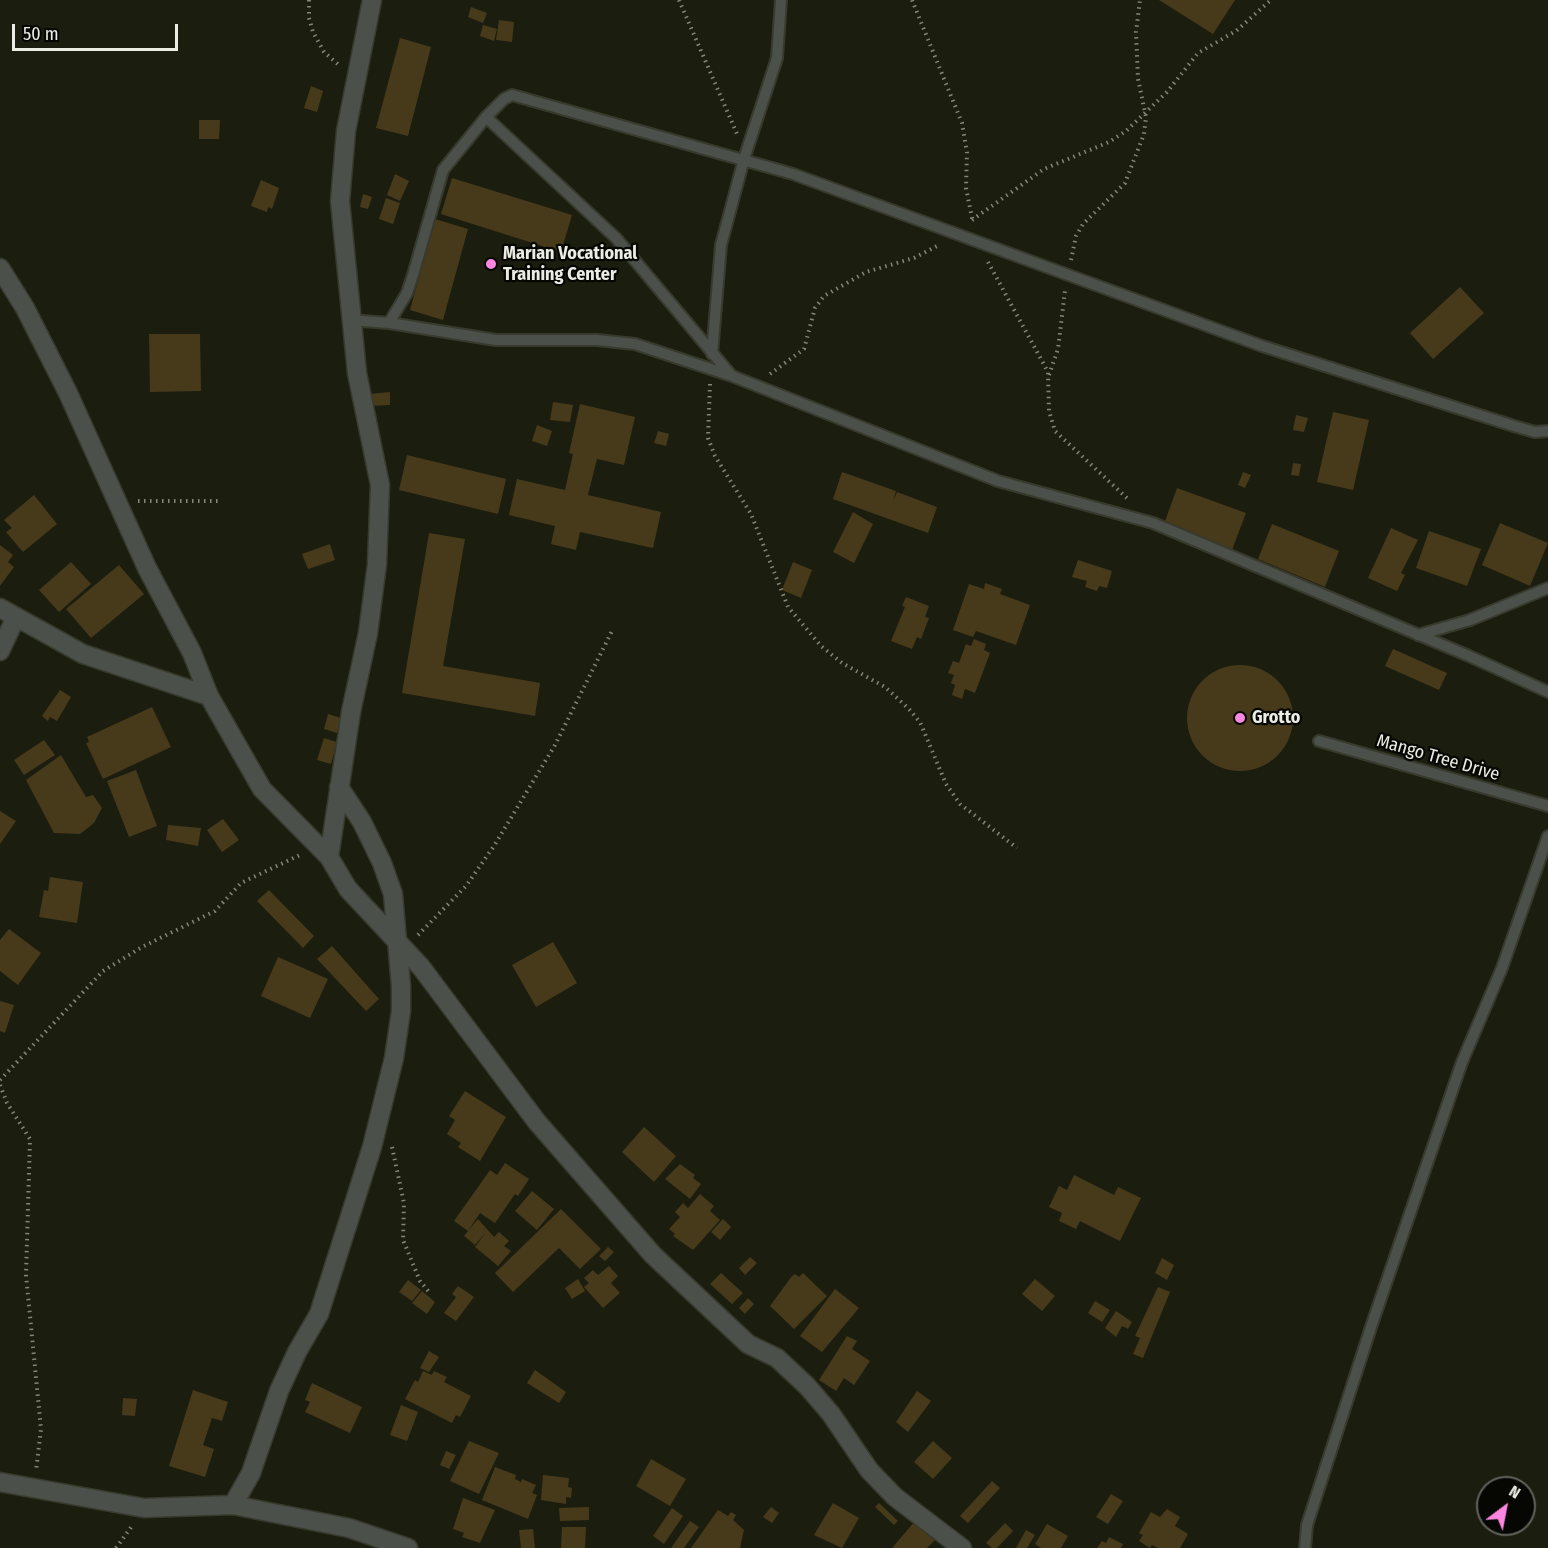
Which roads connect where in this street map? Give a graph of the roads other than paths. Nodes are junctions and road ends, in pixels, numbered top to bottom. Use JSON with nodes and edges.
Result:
{"nodes":[{"id":1,"x":372,"y":0,"type":"edge"},
{"id":2,"x":781,"y":0,"type":"edge"},
{"id":3,"x":486,"y":117,"type":"junction"},
{"id":4,"x":745,"y":154,"type":"junction"},
{"id":5,"x":0,"y":268,"type":"edge"},
{"id":6,"x":350,"y":320,"type":"junction"},
{"id":7,"x":389,"y":323,"type":"junction"},
{"id":8,"x":712,"y":354,"type":"junction"},
{"id":9,"x":732,"y":376,"type":"junction"},
{"id":10,"x":1548,"y":431,"type":"edge"},
{"id":11,"x":1548,"y":588,"type":"edge"},
{"id":12,"x":0,"y":608,"type":"edge"},
{"id":13,"x":16,"y":617,"type":"junction"},
{"id":14,"x":1418,"y":634,"type":"junction"},
{"id":15,"x":0,"y":651,"type":"edge"},
{"id":16,"x":1548,"y":692,"type":"edge"},
{"id":17,"x":209,"y":696,"type":"junction"},
{"id":18,"x":1319,"y":741,"type":"dead end"},
{"id":19,"x":339,"y":788,"type":"junction"},
{"id":20,"x":1548,"y":806,"type":"edge"},
{"id":21,"x":1548,"y":836,"type":"edge"},
{"id":22,"x":324,"y":852,"type":"junction"},
{"id":23,"x":402,"y":945,"type":"junction"},
{"id":24,"x":0,"y":1482,"type":"edge"},
{"id":25,"x":233,"y":1505,"type":"junction"},
{"id":26,"x":408,"y":1548,"type":"edge"},
{"id":27,"x":962,"y":1548,"type":"edge"},
{"id":28,"x":1305,"y":1548,"type":"edge"}],
"edges":[{"from":1,"to":6,"type":"street"},
{"from":2,"to":4,"type":"lane"},
{"from":3,"to":4,"type":"lane"},
{"from":3,"to":7,"type":"lane"},
{"from":3,"to":8,"type":"lane"},
{"from":4,"to":8,"type":"lane"},
{"from":4,"to":10,"type":"lane"},
{"from":5,"to":17,"type":"street"},
{"from":6,"to":7,"type":"lane"},
{"from":6,"to":19,"type":"street"},
{"from":7,"to":9,"type":"lane"},
{"from":8,"to":9,"type":"lane"},
{"from":9,"to":14,"type":"lane"},
{"from":11,"to":14,"type":"lane"},
{"from":12,"to":13,"type":"street"},
{"from":13,"to":15,"type":"street"},
{"from":13,"to":17,"type":"street"},
{"from":14,"to":16,"type":"lane"},
{"from":17,"to":22,"type":"street"},
{"from":18,"to":20,"type":"lane","name":"Mango Tree Drive"},
{"from":19,"to":22,"type":"street"},
{"from":19,"to":23,"type":"street"},
{"from":21,"to":28,"type":"lane"},
{"from":22,"to":23,"type":"street"},
{"from":23,"to":25,"type":"street"},
{"from":23,"to":27,"type":"street"},
{"from":24,"to":25,"type":"street"},
{"from":25,"to":26,"type":"street"}]}
